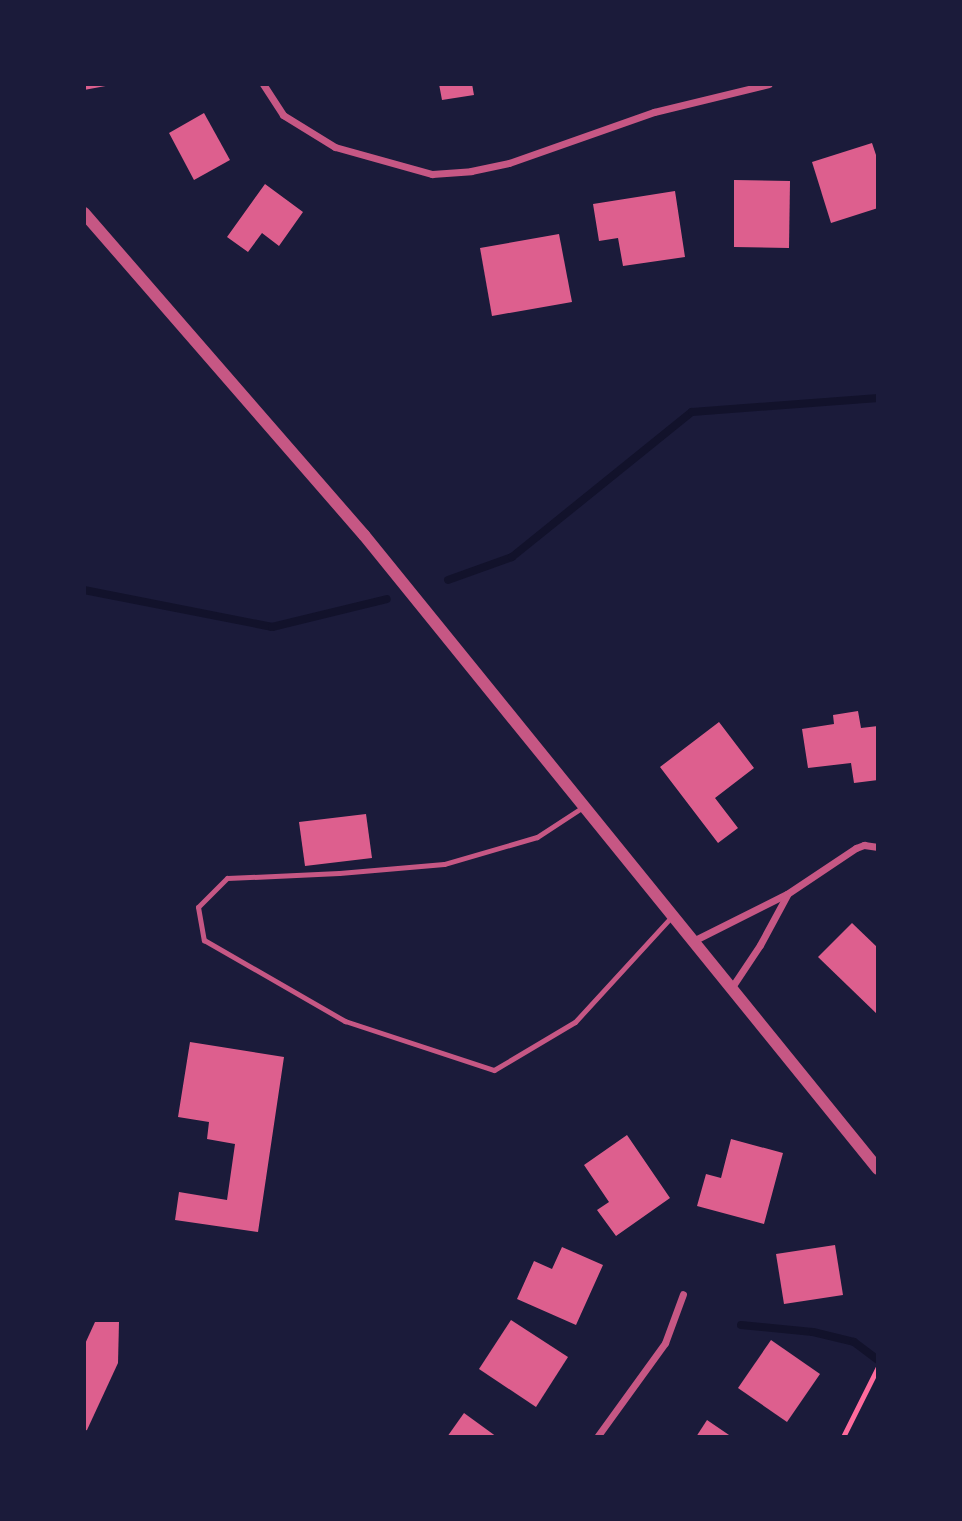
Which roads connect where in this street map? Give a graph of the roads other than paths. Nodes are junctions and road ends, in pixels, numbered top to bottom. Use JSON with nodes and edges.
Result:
{"nodes":[{"id":1,"x":263,"y":84,"type":"edge"},
{"id":2,"x":769,"y":84,"type":"edge"},
{"id":3,"x":84,"y":213,"type":"edge"},
{"id":4,"x":583,"y":807,"type":"junction"},
{"id":5,"x":878,"y":847,"type":"edge"},
{"id":6,"x":788,"y":894,"type":"junction"},
{"id":7,"x":672,"y":916,"type":"junction"},
{"id":8,"x":693,"y":941,"type":"junction"},
{"id":9,"x":732,"y":987,"type":"junction"},
{"id":10,"x":878,"y":1168,"type":"edge"},
{"id":11,"x":683,"y":1294,"type":"dead end"},
{"id":12,"x":597,"y":1437,"type":"edge"}],
"edges":[{"from":1,"to":2,"type":"street"},
{"from":3,"to":4,"type":"street"},
{"from":4,"to":7,"type":"street"},
{"from":4,"to":7,"type":"lane"},
{"from":5,"to":6,"type":"street"},
{"from":6,"to":8,"type":"street"},
{"from":6,"to":9,"type":"street"},
{"from":7,"to":8,"type":"street"},
{"from":8,"to":9,"type":"street"},
{"from":9,"to":10,"type":"street"},
{"from":11,"to":12,"type":"street"}]}
